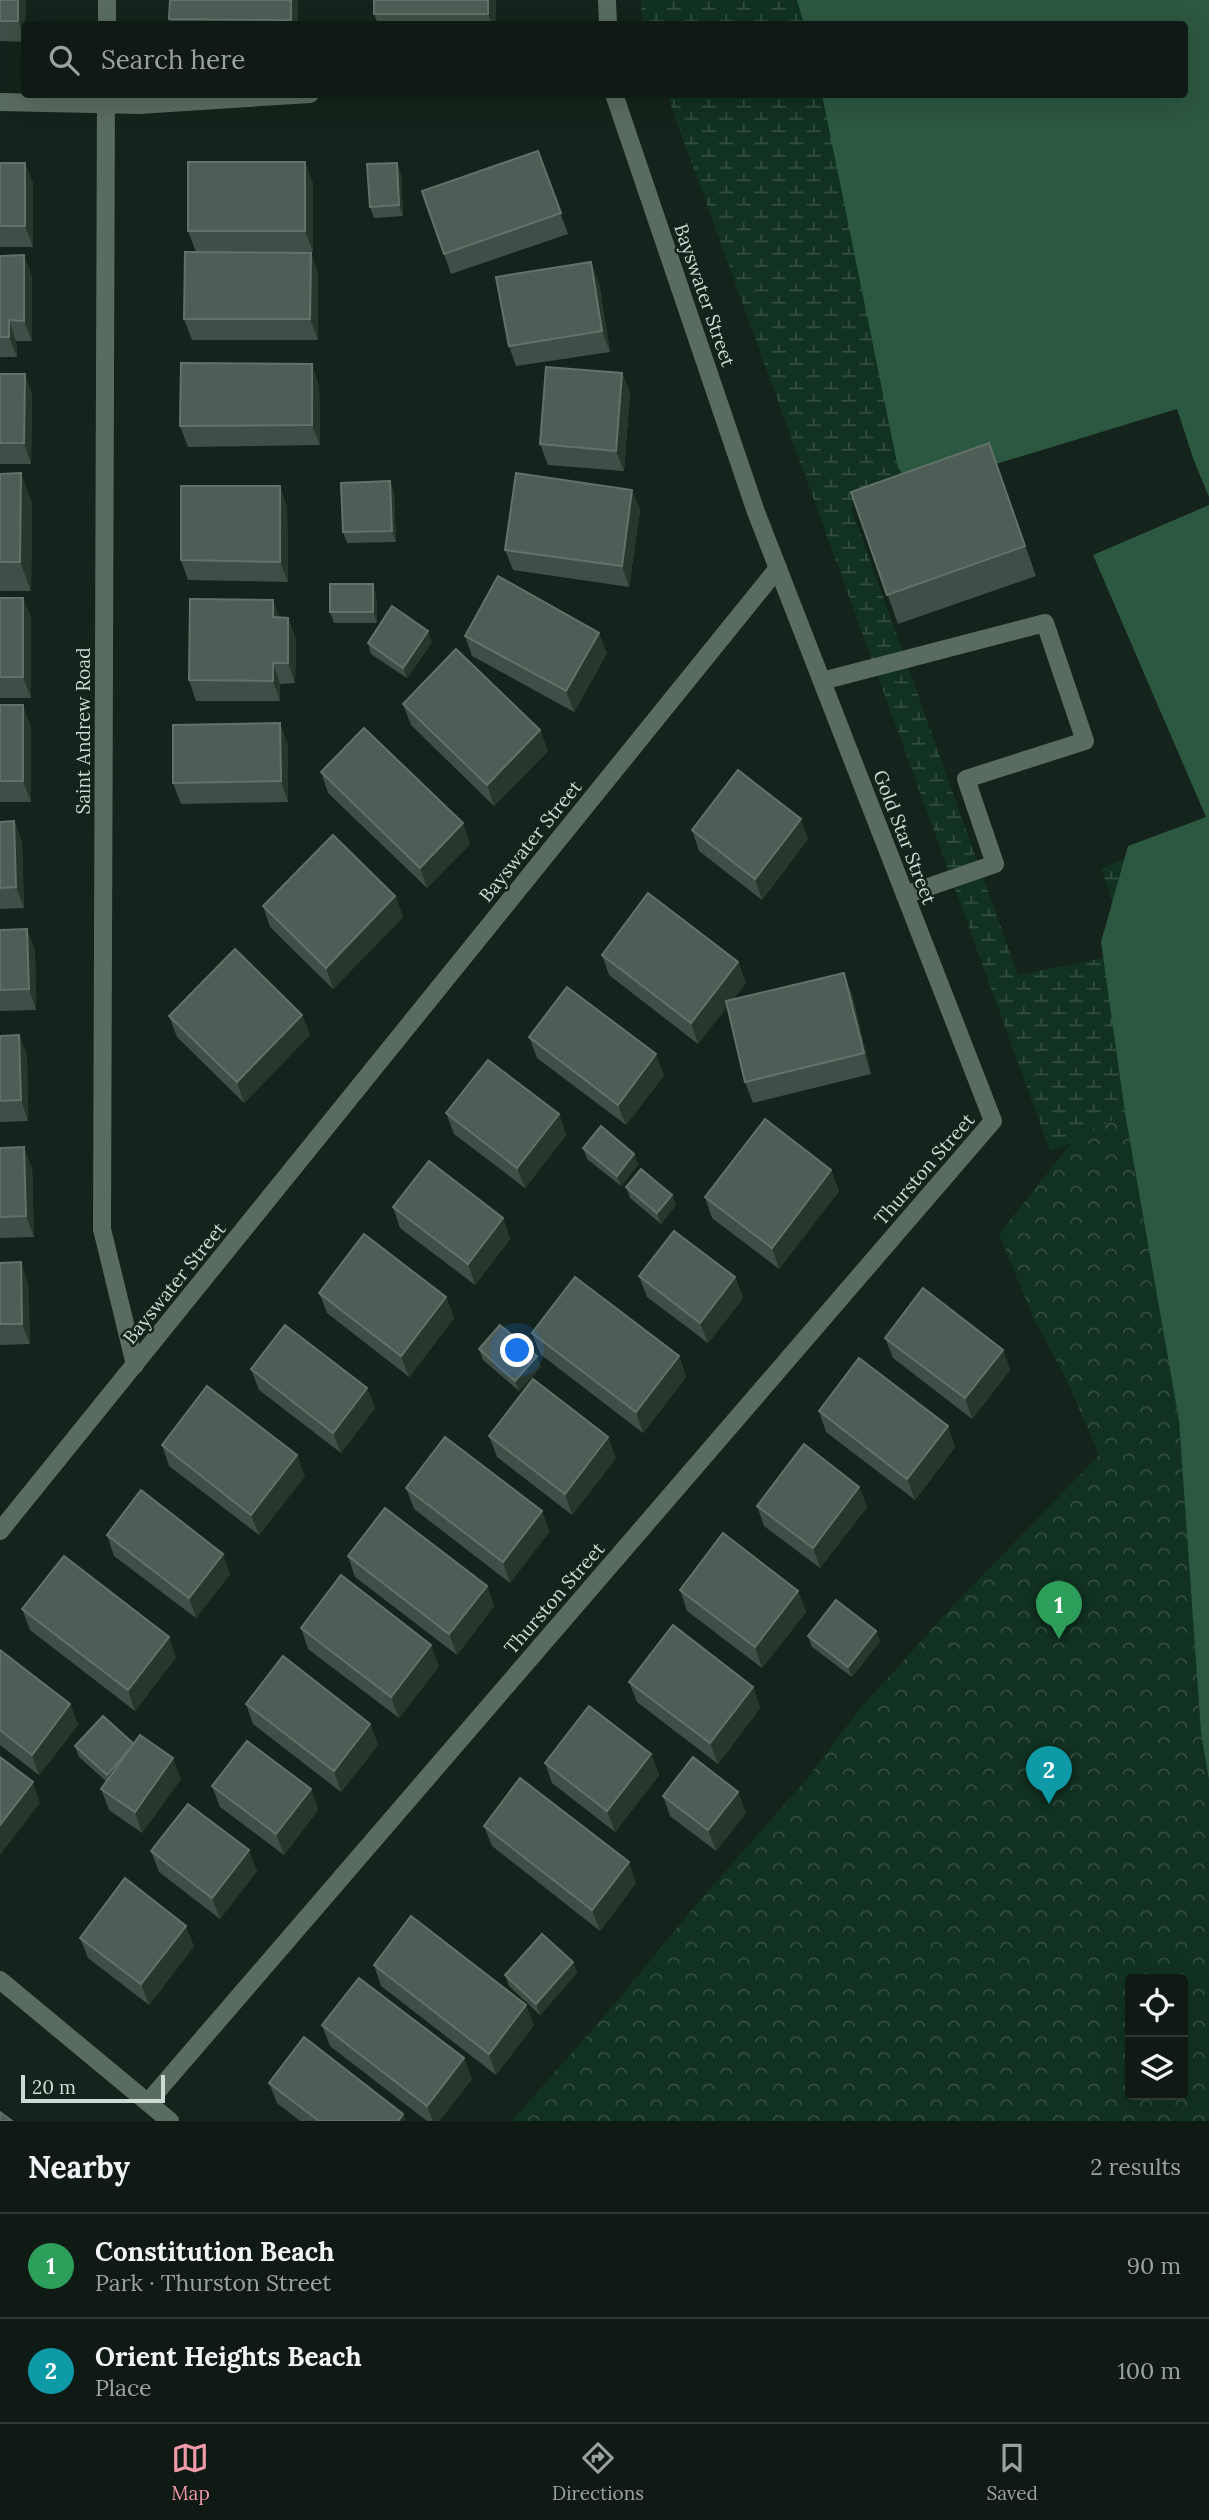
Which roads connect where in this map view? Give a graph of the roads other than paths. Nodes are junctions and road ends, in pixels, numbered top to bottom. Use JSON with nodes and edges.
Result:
{"nodes":[{"id":1,"x":107,"y":0,"type":"edge"},
{"id":2,"x":607,"y":0,"type":"edge"},
{"id":3,"x":107,"y":21,"type":"edge"},
{"id":4,"x":608,"y":21,"type":"edge"},
{"id":5,"x":248,"y":98,"type":"edge"},
{"id":6,"x":615,"y":98,"type":"edge"},
{"id":7,"x":106,"y":99,"type":"edge"},
{"id":8,"x":0,"y":102,"type":"edge"},
{"id":9,"x":778,"y":568,"type":"junction"},
{"id":10,"x":822,"y":681,"type":"junction"},
{"id":11,"x":905,"y":895,"type":"junction"},
{"id":12,"x":993,"y":1121,"type":"joint"},
{"id":13,"x":135,"y":1365,"type":"junction"},
{"id":14,"x":0,"y":1531,"type":"edge"},
{"id":15,"x":0,"y":1980,"type":"edge"},
{"id":16,"x":148,"y":2102,"type":"junction"},
{"id":17,"x":170,"y":2121,"type":"edge"}],
"edges":[{"from":1,"to":3,"type":"street"},
{"from":2,"to":4,"type":"street"},
{"from":5,"to":7,"type":"street"},
{"from":6,"to":9,"type":"street","name":"Bayswater Street"},
{"from":7,"to":8,"type":"street"},
{"from":7,"to":13,"type":"street","name":"Saint Andrew Road"},
{"from":9,"to":10,"type":"street","name":"Gold Star Street"},
{"from":9,"to":13,"type":"street","name":"Bayswater Street"},
{"from":10,"to":11,"type":"street","name":"Gold Star Street"},
{"from":10,"to":11,"type":"street"},
{"from":11,"to":12,"type":"street","name":"Gold Star Street"},
{"from":12,"to":16,"type":"street","name":"Thurston Street"},
{"from":13,"to":14,"type":"street","name":"Bayswater Street"},
{"from":15,"to":16,"type":"street"},
{"from":16,"to":17,"type":"street"}]}
